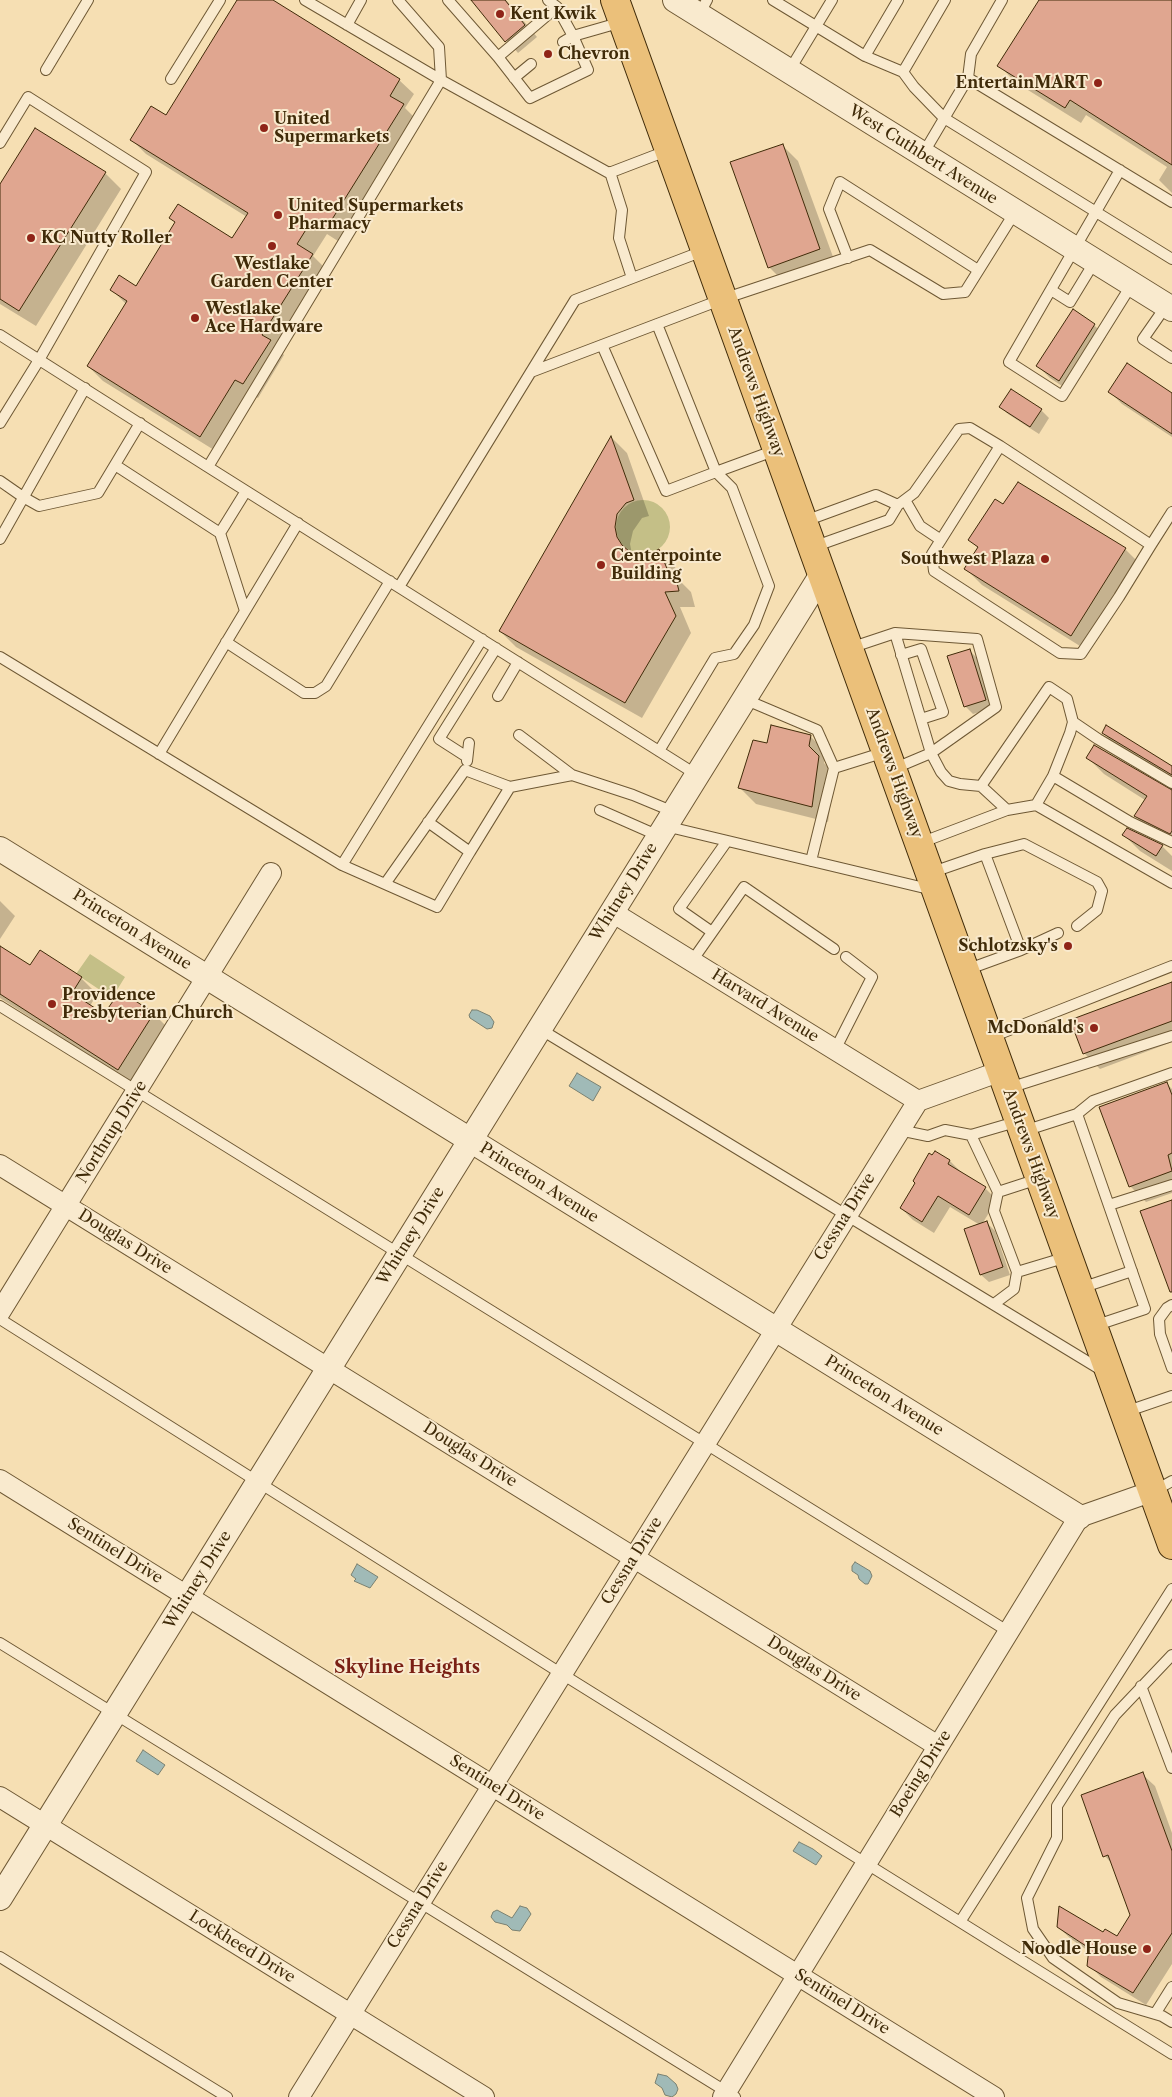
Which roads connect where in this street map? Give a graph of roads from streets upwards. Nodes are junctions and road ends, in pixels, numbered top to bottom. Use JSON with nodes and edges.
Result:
{"nodes":[{"id":1,"x":675,"y":0,"type":"edge"},
{"id":2,"x":703,"y":7,"type":"edge"},
{"id":3,"x":619,"y":11,"type":"edge"},
{"id":4,"x":1169,"y":308,"type":"edge"},
{"id":5,"x":822,"y":574,"type":"junction"},
{"id":6,"x":0,"y":848,"type":"edge"},
{"id":7,"x":271,"y":873,"type":"dead end"},
{"id":8,"x":612,"y":912,"type":"junction"},
{"id":9,"x":208,"y":977,"type":"junction"},
{"id":10,"x":1004,"y":1080,"type":"junction"},
{"id":11,"x":918,"y":1101,"type":"junction"},
{"id":12,"x":470,"y":1141,"type":"junction"},
{"id":13,"x":0,"y":1165,"type":"edge"},
{"id":14,"x":66,"y":1205,"type":"junction"},
{"id":15,"x":0,"y":1312,"type":"edge"},
{"id":16,"x":775,"y":1329,"type":"junction"},
{"id":17,"x":329,"y":1368,"type":"junction"},
{"id":18,"x":0,"y":1480,"type":"edge"},
{"id":19,"x":1162,"y":1486,"type":"edge"},
{"id":20,"x":1079,"y":1517,"type":"junction"},
{"id":21,"x":1172,"y":1545,"type":"edge"},
{"id":22,"x":634,"y":1558,"type":"junction"},
{"id":23,"x":188,"y":1597,"type":"junction"},
{"id":24,"x":938,"y":1746,"type":"junction"},
{"id":25,"x":492,"y":1785,"type":"junction"},
{"id":26,"x":0,"y":1797,"type":"edge"},
{"id":27,"x":45,"y":1825,"type":"junction"},
{"id":28,"x":0,"y":1898,"type":"edge"},
{"id":29,"x":798,"y":1975,"type":"junction"},
{"id":30,"x":351,"y":2015,"type":"junction"},
{"id":31,"x":728,"y":2095,"type":"edge"},
{"id":32,"x":299,"y":2097,"type":"edge"},
{"id":33,"x":484,"y":2097,"type":"edge"},
{"id":34,"x":994,"y":2097,"type":"edge"}],
"edges":[{"from":1,"to":2,"type":"street","name":"West Cuthbert Avenue"},
{"from":2,"to":4,"type":"street","name":"West Cuthbert Avenue"},
{"from":3,"to":5,"type":"main road","name":"Andrews Highway"},
{"from":5,"to":8,"type":"street","name":"Whitney Drive"},
{"from":5,"to":10,"type":"main road","name":"Andrews Highway"},
{"from":6,"to":9,"type":"street","name":"Princeton Avenue"},
{"from":7,"to":9,"type":"street","name":"Northrup Drive"},
{"from":8,"to":11,"type":"street","name":"Harvard Avenue"},
{"from":8,"to":12,"type":"street","name":"Whitney Drive"},
{"from":9,"to":12,"type":"street","name":"Princeton Avenue"},
{"from":9,"to":14,"type":"street","name":"Northrup Drive"},
{"from":10,"to":11,"type":"street"},
{"from":10,"to":19,"type":"main road","name":"Andrews Highway"},
{"from":11,"to":16,"type":"street","name":"Cessna Drive"},
{"from":12,"to":16,"type":"street","name":"Princeton Avenue"},
{"from":12,"to":17,"type":"street","name":"Whitney Drive"},
{"from":13,"to":14,"type":"street","name":"Douglas Drive"},
{"from":14,"to":15,"type":"street","name":"Northrup Drive"},
{"from":14,"to":17,"type":"street","name":"Douglas Drive"},
{"from":16,"to":20,"type":"street","name":"Princeton Avenue"},
{"from":16,"to":22,"type":"street","name":"Cessna Drive"},
{"from":17,"to":22,"type":"street","name":"Douglas Drive"},
{"from":17,"to":23,"type":"street","name":"Whitney Drive"},
{"from":18,"to":23,"type":"street","name":"Sentinel Drive"},
{"from":19,"to":20,"type":"street"},
{"from":19,"to":21,"type":"main road","name":"Andrews Highway"},
{"from":20,"to":24,"type":"street","name":"Boeing Drive"},
{"from":22,"to":24,"type":"street","name":"Douglas Drive"},
{"from":22,"to":25,"type":"street","name":"Cessna Drive"},
{"from":23,"to":25,"type":"street","name":"Sentinel Drive"},
{"from":23,"to":27,"type":"street","name":"Whitney Drive"},
{"from":24,"to":29,"type":"street","name":"Boeing Drive"},
{"from":25,"to":29,"type":"street","name":"Sentinel Drive"},
{"from":25,"to":30,"type":"street","name":"Cessna Drive"},
{"from":26,"to":27,"type":"street","name":"Lockheed Drive"},
{"from":27,"to":28,"type":"street","name":"Whitney Drive"},
{"from":27,"to":30,"type":"street","name":"Lockheed Drive"},
{"from":29,"to":31,"type":"street","name":"Boeing Drive"},
{"from":29,"to":34,"type":"street","name":"Sentinel Drive"},
{"from":30,"to":32,"type":"street","name":"Cessna Drive"},
{"from":30,"to":33,"type":"street","name":"Lockheed Drive"}]}
